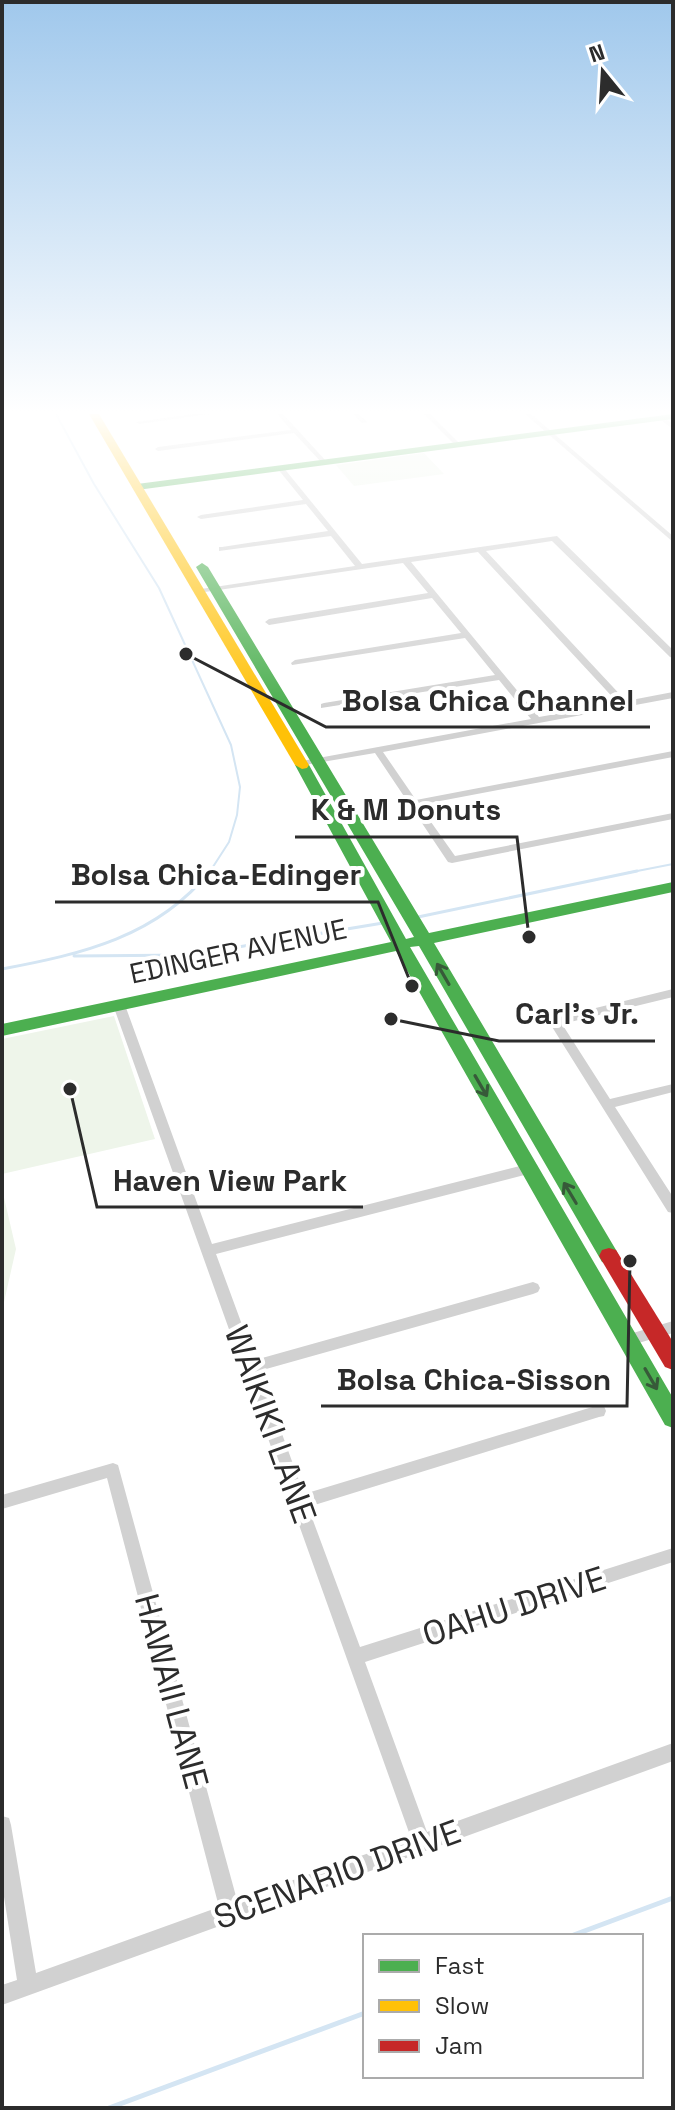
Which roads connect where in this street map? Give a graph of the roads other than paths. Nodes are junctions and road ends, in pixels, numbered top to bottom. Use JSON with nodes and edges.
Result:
{"nodes":[{"id":1,"x":160,"y":512,"type":"edge"},
{"id":2,"x":233,"y":512,"type":"edge"},
{"id":3,"x":316,"y":512,"type":"edge"},
{"id":4,"x":641,"y":512,"type":"edge"},
{"id":5,"x":201,"y":517,"type":"dead end"},
{"id":6,"x":333,"y":533,"type":"junction"},
{"id":7,"x":673,"y":540,"type":"edge"},
{"id":8,"x":222,"y":549,"type":"dead end"},
{"id":9,"x":480,"y":549,"type":"junction"},
{"id":10,"x":405,"y":560,"type":"junction"},
{"id":11,"x":360,"y":567,"type":"junction"},
{"id":12,"x":208,"y":590,"type":"junction"},
{"id":13,"x":433,"y":595,"type":"junction"},
{"id":14,"x":269,"y":622,"type":"dead end"},
{"id":15,"x":466,"y":635,"type":"junction"},
{"id":16,"x":673,"y":655,"type":"edge"},
{"id":17,"x":295,"y":663,"type":"dead end"},
{"id":18,"x":501,"y":677,"type":"junction"},
{"id":19,"x":673,"y":695,"type":"edge"},
{"id":20,"x":624,"y":704,"type":"junction"},
{"id":21,"x":324,"y":706,"type":"dead end"},
{"id":22,"x":537,"y":720,"type":"junction"},
{"id":23,"x":377,"y":750,"type":"junction"},
{"id":24,"x":673,"y":754,"type":"edge"},
{"id":25,"x":311,"y":762,"type":"junction"},
{"id":26,"x":413,"y":803,"type":"junction"},
{"id":27,"x":673,"y":816,"type":"edge"},
{"id":28,"x":673,"y":887,"type":"edge"},
{"id":29,"x":415,"y":926,"type":"junction"},
{"id":30,"x":394,"y":930,"type":"junction"},
{"id":31,"x":673,"y":993,"type":"edge"},
{"id":32,"x":119,"y":1005,"type":"junction"},
{"id":33,"x":2,"y":1030,"type":"edge"},
{"id":34,"x":482,"y":1042,"type":"junction"},
{"id":35,"x":458,"y":1048,"type":"junction"},
{"id":36,"x":673,"y":1088,"type":"edge"},
{"id":37,"x":608,"y":1104,"type":"junction"},
{"id":38,"x":551,"y":1163,"type":"junction"},
{"id":39,"x":529,"y":1168,"type":"junction"},
{"id":40,"x":671,"y":1201,"type":"edge"},
{"id":41,"x":209,"y":1250,"type":"junction"},
{"id":42,"x":533,"y":1288,"type":"dead end"},
{"id":43,"x":664,"y":1330,"type":"edge"},
{"id":44,"x":628,"y":1340,"type":"junction"},
{"id":45,"x":673,"y":1361,"type":"edge"},
{"id":46,"x":251,"y":1367,"type":"junction"},
{"id":47,"x":599,"y":1411,"type":"dead end"},
{"id":48,"x":673,"y":1418,"type":"edge"},
{"id":49,"x":2,"y":1502,"type":"edge"},
{"id":50,"x":300,"y":1502,"type":"junction"},
{"id":51,"x":673,"y":1555,"type":"edge"},
{"id":52,"x":354,"y":1657,"type":"junction"},
{"id":53,"x":673,"y":1752,"type":"edge"},
{"id":54,"x":2,"y":1825,"type":"edge"},
{"id":55,"x":422,"y":1843,"type":"junction"},
{"id":56,"x":230,"y":1912,"type":"junction"},
{"id":57,"x":28,"y":1986,"type":"junction"},
{"id":58,"x":2,"y":1995,"type":"edge"}],
"edges":[{"from":1,"to":12,"type":"main road"},
{"from":2,"to":5,"type":"street"},
{"from":3,"to":6,"type":"street"},
{"from":4,"to":7,"type":"street"},
{"from":6,"to":8,"type":"street"},
{"from":6,"to":11,"type":"street"},
{"from":9,"to":10,"type":"street"},
{"from":9,"to":16,"type":"street"},
{"from":9,"to":20,"type":"street"},
{"from":10,"to":11,"type":"street"},
{"from":10,"to":13,"type":"street"},
{"from":11,"to":12,"type":"street"},
{"from":12,"to":25,"type":"main road"},
{"from":13,"to":14,"type":"street"},
{"from":13,"to":15,"type":"street"},
{"from":15,"to":17,"type":"street"},
{"from":15,"to":18,"type":"street"},
{"from":18,"to":21,"type":"street"},
{"from":18,"to":22,"type":"street"},
{"from":19,"to":20,"type":"street"},
{"from":20,"to":22,"type":"street"},
{"from":22,"to":23,"type":"street"},
{"from":23,"to":25,"type":"street"},
{"from":23,"to":26,"type":"street"},
{"from":24,"to":26,"type":"street"},
{"from":25,"to":29,"type":"main road"},
{"from":25,"to":30,"type":"main road"},
{"from":26,"to":27,"type":"street"},
{"from":28,"to":29,"type":"main road","name":"EDINGER AVENUE"},
{"from":29,"to":30,"type":"main road","name":"EDINGER AVENUE"},
{"from":34,"to":29,"type":"main road","one_way":true},
{"from":30,"to":32,"type":"main road","name":"EDINGER AVENUE"},
{"from":30,"to":35,"type":"main road"},
{"from":31,"to":37,"type":"street"},
{"from":32,"to":33,"type":"main road","name":"EDINGER AVENUE"},
{"from":32,"to":41,"type":"street","name":"WAIKIKI LANE"},
{"from":34,"to":35,"type":"main road"},
{"from":34,"to":38,"type":"main road"},
{"from":35,"to":39,"type":"main road","one_way":true},
{"from":36,"to":37,"type":"street"},
{"from":37,"to":40,"type":"street"},
{"from":38,"to":39,"type":"street"},
{"from":43,"to":38,"type":"main road","one_way":true},
{"from":39,"to":41,"type":"street"},
{"from":39,"to":44,"type":"main road"},
{"from":41,"to":46,"type":"street","name":"WAIKIKI LANE"},
{"from":42,"to":46,"type":"street"},
{"from":43,"to":44,"type":"street"},
{"from":43,"to":45,"type":"main road"},
{"from":44,"to":48,"type":"main road","one_way":true},
{"from":46,"to":50,"type":"street","name":"WAIKIKI LANE"},
{"from":47,"to":50,"type":"street"},
{"from":49,"to":56,"type":"street","name":"HAWAII LANE"},
{"from":50,"to":52,"type":"street","name":"WAIKIKI LANE"},
{"from":51,"to":52,"type":"street","name":"OAHU DRIVE"},
{"from":52,"to":55,"type":"street","name":"WAIKIKI LANE"},
{"from":53,"to":55,"type":"street","name":"SCENARIO DRIVE"},
{"from":54,"to":57,"type":"street"},
{"from":55,"to":56,"type":"street","name":"SCENARIO DRIVE"},
{"from":56,"to":57,"type":"street","name":"SCENARIO DRIVE"},
{"from":57,"to":58,"type":"street","name":"SCENARIO DRIVE"}]}
